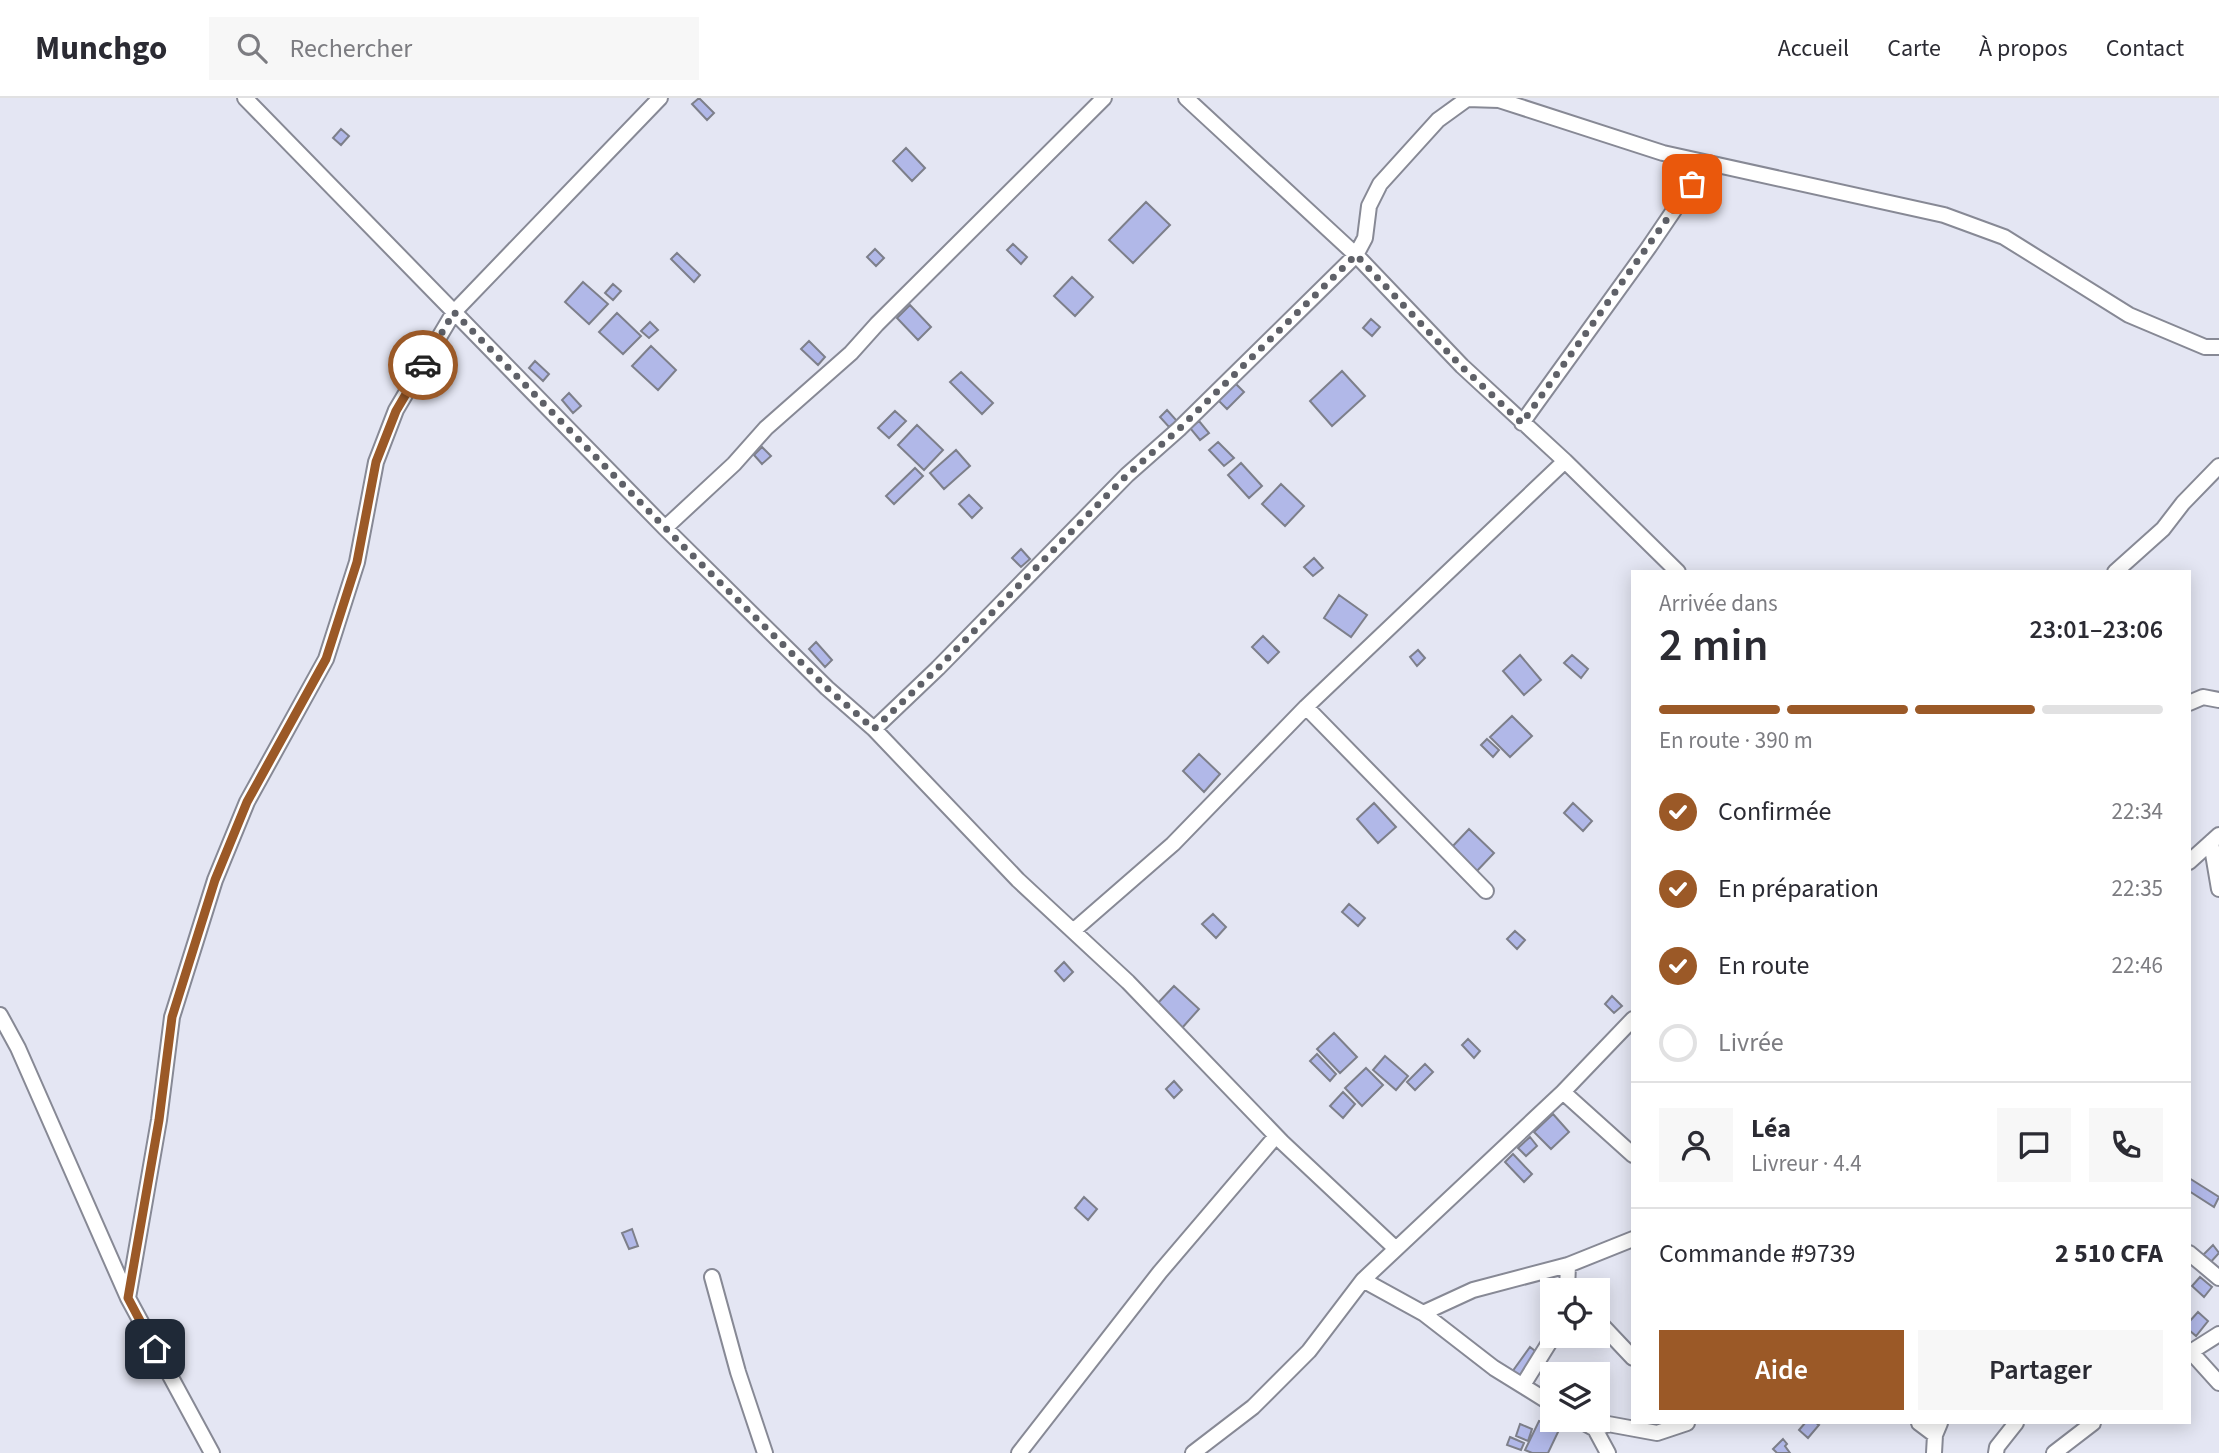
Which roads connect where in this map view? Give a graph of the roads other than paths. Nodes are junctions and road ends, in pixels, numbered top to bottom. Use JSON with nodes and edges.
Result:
{"nodes":[{"id":1,"x":244,"y":98,"type":"edge"},
{"id":2,"x":660,"y":98,"type":"edge"},
{"id":3,"x":1104,"y":98,"type":"edge"},
{"id":4,"x":1186,"y":98,"type":"edge"},
{"id":5,"x":1706,"y":163,"type":"junction"},
{"id":6,"x":1356,"y":255,"type":"junction"},
{"id":7,"x":454,"y":312,"type":"junction"},
{"id":8,"x":2219,"y":347,"type":"edge"},
{"id":9,"x":1522,"y":423,"type":"junction"},
{"id":10,"x":1565,"y":461,"type":"junction"},
{"id":11,"x":2219,"y":466,"type":"edge"},
{"id":12,"x":666,"y":528,"type":"junction"},
{"id":13,"x":1676,"y":570,"type":"edge"},
{"id":14,"x":2117,"y":570,"type":"edge"},
{"id":15,"x":2219,"y":701,"type":"edge"},
{"id":16,"x":2191,"y":702,"type":"edge"},
{"id":17,"x":1307,"y":707,"type":"junction"},
{"id":18,"x":874,"y":729,"type":"junction"},
{"id":19,"x":2215,"y":838,"type":"edge"},
{"id":20,"x":2191,"y":860,"type":"edge"},
{"id":21,"x":2219,"y":889,"type":"edge"},
{"id":22,"x":1486,"y":891,"type":"dead end"},
{"id":23,"x":1073,"y":931,"type":"junction"},
{"id":24,"x":0,"y":1015,"type":"edge"},
{"id":25,"x":1631,"y":1020,"type":"edge"},
{"id":26,"x":0,"y":1036,"type":"edge"},
{"id":27,"x":18,"y":1048,"type":"junction"},
{"id":28,"x":1563,"y":1092,"type":"junction"},
{"id":29,"x":1276,"y":1136,"type":"junction"},
{"id":30,"x":1631,"y":1153,"type":"edge"},
{"id":31,"x":1631,"y":1240,"type":"edge"},
{"id":32,"x":1395,"y":1248,"type":"junction"},
{"id":33,"x":2191,"y":1256,"type":"edge"},
{"id":34,"x":1568,"y":1265,"type":"junction"},
{"id":35,"x":712,"y":1277,"type":"dead end"},
{"id":36,"x":1567,"y":1278,"type":"edge"},
{"id":37,"x":2219,"y":1279,"type":"edge"},
{"id":38,"x":1363,"y":1280,"type":"junction"},
{"id":39,"x":128,"y":1298,"type":"junction"},
{"id":40,"x":1423,"y":1313,"type":"junction"},
{"id":41,"x":1610,"y":1334,"type":"edge"},
{"id":42,"x":2219,"y":1334,"type":"edge"},
{"id":43,"x":1546,"y":1348,"type":"edge"},
{"id":44,"x":2191,"y":1352,"type":"edge"},
{"id":45,"x":2191,"y":1354,"type":"edge"},
{"id":46,"x":1631,"y":1356,"type":"edge"},
{"id":47,"x":2219,"y":1383,"type":"edge"},
{"id":48,"x":1523,"y":1385,"type":"junction"},
{"id":49,"x":1540,"y":1396,"type":"edge"},
{"id":50,"x":1610,"y":1424,"type":"edge"},
{"id":51,"x":1681,"y":1424,"type":"edge"},
{"id":52,"x":2015,"y":1424,"type":"edge"},
{"id":53,"x":2092,"y":1424,"type":"edge"},
{"id":54,"x":1937,"y":1429,"type":"edge"},
{"id":55,"x":1597,"y":1432,"type":"edge"},
{"id":56,"x":2064,"y":1450,"type":"edge"},
{"id":57,"x":212,"y":1453,"type":"edge"},
{"id":58,"x":765,"y":1453,"type":"edge"},
{"id":59,"x":1019,"y":1453,"type":"edge"},
{"id":60,"x":1193,"y":1453,"type":"edge"},
{"id":61,"x":1608,"y":1453,"type":"edge"},
{"id":62,"x":1934,"y":1453,"type":"edge"},
{"id":63,"x":1996,"y":1453,"type":"edge"}],
"edges":[{"from":1,"to":7,"type":"street"},
{"from":2,"to":7,"type":"street"},
{"from":3,"to":12,"type":"street"},
{"from":4,"to":6,"type":"street"},
{"from":5,"to":6,"type":"street"},
{"from":5,"to":8,"type":"street"},
{"from":5,"to":9,"type":"street"},
{"from":6,"to":9,"type":"street"},
{"from":6,"to":18,"type":"street"},
{"from":7,"to":12,"type":"street"},
{"from":7,"to":39,"type":"street"},
{"from":9,"to":10,"type":"street"},
{"from":10,"to":13,"type":"street"},
{"from":10,"to":17,"type":"street"},
{"from":11,"to":14,"type":"street"},
{"from":12,"to":18,"type":"street"},
{"from":15,"to":16,"type":"street"},
{"from":17,"to":22,"type":"street"},
{"from":17,"to":23,"type":"street"},
{"from":18,"to":23,"type":"street"},
{"from":19,"to":20,"type":"street"},
{"from":19,"to":21,"type":"street"},
{"from":23,"to":29,"type":"street"},
{"from":24,"to":27,"type":"street"},
{"from":25,"to":28,"type":"street"},
{"from":26,"to":27,"type":"street"},
{"from":27,"to":39,"type":"street"},
{"from":28,"to":30,"type":"street"},
{"from":28,"to":32,"type":"street"},
{"from":29,"to":32,"type":"street"},
{"from":29,"to":59,"type":"street"},
{"from":31,"to":34,"type":"street"},
{"from":32,"to":38,"type":"street"},
{"from":33,"to":37,"type":"street"},
{"from":34,"to":36,"type":"street"},
{"from":34,"to":40,"type":"street"},
{"from":35,"to":58,"type":"street"},
{"from":38,"to":40,"type":"street"},
{"from":38,"to":60,"type":"street"},
{"from":39,"to":57,"type":"street"},
{"from":40,"to":48,"type":"street"},
{"from":41,"to":46,"type":"street"},
{"from":42,"to":44,"type":"street"},
{"from":43,"to":48,"type":"street"},
{"from":45,"to":47,"type":"street"},
{"from":48,"to":49,"type":"street"},
{"from":50,"to":51,"type":"street"},
{"from":52,"to":63,"type":"street"},
{"from":53,"to":56,"type":"street"},
{"from":54,"to":62,"type":"street"},
{"from":55,"to":61,"type":"street"}]}
